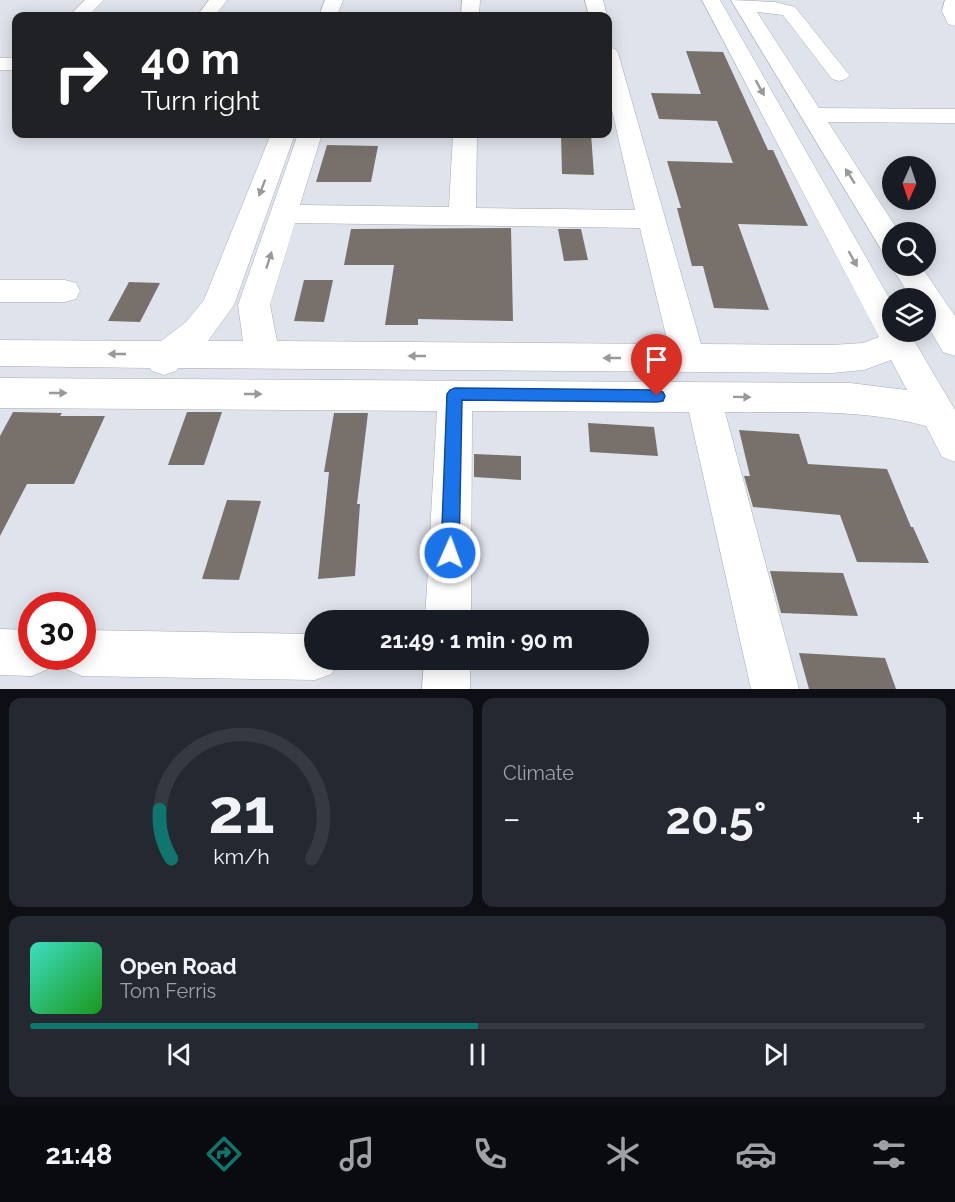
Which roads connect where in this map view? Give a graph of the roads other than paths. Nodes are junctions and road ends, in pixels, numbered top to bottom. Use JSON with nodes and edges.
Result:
{"nodes":[{"id":1,"x":95,"y":0,"type":"edge"},
{"id":2,"x":711,"y":0,"type":"edge"},
{"id":3,"x":954,"y":0,"type":"edge"},
{"id":4,"x":742,"y":4,"type":"edge"},
{"id":5,"x":82,"y":12,"type":"edge"},
{"id":6,"x":955,"y":20,"type":"edge"},
{"id":7,"x":742,"y":57,"type":"junction"},
{"id":8,"x":776,"y":57,"type":"junction"},
{"id":9,"x":612,"y":68,"type":"edge"},
{"id":10,"x":839,"y":75,"type":"dead end"},
{"id":11,"x":812,"y":115,"type":"junction"},
{"id":12,"x":955,"y":116,"type":"edge"},
{"id":13,"x":281,"y":138,"type":"edge"},
{"id":14,"x":309,"y":138,"type":"edge"},
{"id":15,"x":465,"y":138,"type":"edge"},
{"id":16,"x":284,"y":214,"type":"junction"},
{"id":17,"x":462,"y":217,"type":"junction"},
{"id":18,"x":651,"y":219,"type":"junction"},
{"id":19,"x":882,"y":228,"type":"edge"},
{"id":20,"x":912,"y":276,"type":"edge"},
{"id":21,"x":0,"y":291,"type":"edge"},
{"id":22,"x":65,"y":291,"type":"dead end"},
{"id":23,"x":218,"y":305,"type":"junction"},
{"id":24,"x":254,"y":305,"type":"junction"},
{"id":25,"x":882,"y":311,"type":"edge"},
{"id":26,"x":885,"y":342,"type":"edge"},
{"id":27,"x":899,"y":342,"type":"edge"},
{"id":28,"x":955,"y":344,"type":"edge"},
{"id":29,"x":0,"y":353,"type":"edge"},
{"id":30,"x":167,"y":355,"type":"junction"},
{"id":31,"x":267,"y":355,"type":"junction"},
{"id":32,"x":688,"y":358,"type":"junction"},
{"id":33,"x":832,"y":359,"type":"junction"},
{"id":34,"x":150,"y":393,"type":"junction"},
{"id":35,"x":455,"y":394,"type":"junction"},
{"id":36,"x":702,"y":397,"type":"junction"},
{"id":37,"x":850,"y":398,"type":"junction"},
{"id":38,"x":4,"y":400,"type":"edge"},
{"id":39,"x":938,"y":414,"type":"junction"},
{"id":40,"x":955,"y":445,"type":"edge"},
{"id":41,"x":448,"y":610,"type":"edge"},
{"id":42,"x":0,"y":652,"type":"edge"},
{"id":43,"x":18,"y":653,"type":"edge"},
{"id":44,"x":96,"y":653,"type":"edge"},
{"id":45,"x":304,"y":657,"type":"edge"},
{"id":46,"x":447,"y":670,"type":"edge"},
{"id":47,"x":446,"y":689,"type":"edge"},
{"id":48,"x":775,"y":689,"type":"edge"}],
"edges":[{"from":1,"to":5,"type":"street"},
{"from":2,"to":7,"type":"street"},
{"from":3,"to":6,"type":"street"},
{"from":4,"to":8,"type":"street"},
{"from":4,"to":10,"type":"street"},
{"from":7,"to":8,"type":"street"},
{"from":7,"to":25,"type":"street","one_way":true},
{"from":8,"to":11,"type":"street"},
{"from":9,"to":18,"type":"street"},
{"from":11,"to":12,"type":"street"},
{"from":19,"to":11,"type":"street","one_way":true},
{"from":13,"to":23,"type":"street","one_way":true},
{"from":14,"to":16,"type":"street"},
{"from":15,"to":17,"type":"street"},
{"from":16,"to":17,"type":"street"},
{"from":24,"to":16,"type":"street","one_way":true},
{"from":17,"to":18,"type":"street"},
{"from":18,"to":32,"type":"street"},
{"from":20,"to":28,"type":"street"},
{"from":21,"to":22,"type":"street"},
{"from":23,"to":24,"type":"street"},
{"from":23,"to":30,"type":"street"},
{"from":24,"to":31,"type":"street"},
{"from":26,"to":33,"type":"street"},
{"from":27,"to":39,"type":"street"},
{"from":30,"to":29,"type":"street","one_way":true},
{"from":30,"to":31,"type":"street"},
{"from":30,"to":34,"type":"street"},
{"from":32,"to":31,"type":"street","one_way":true},
{"from":32,"to":33,"type":"street"},
{"from":33,"to":37,"type":"street"},
{"from":34,"to":35,"type":"street","one_way":true},
{"from":38,"to":34,"type":"street","one_way":true},
{"from":35,"to":36,"type":"street"},
{"from":35,"to":41,"type":"street"},
{"from":36,"to":37,"type":"street","one_way":true},
{"from":36,"to":48,"type":"street"},
{"from":37,"to":39,"type":"street"},
{"from":39,"to":40,"type":"street"},
{"from":42,"to":43,"type":"street"},
{"from":44,"to":45,"type":"street"},
{"from":46,"to":47,"type":"street"}]}
